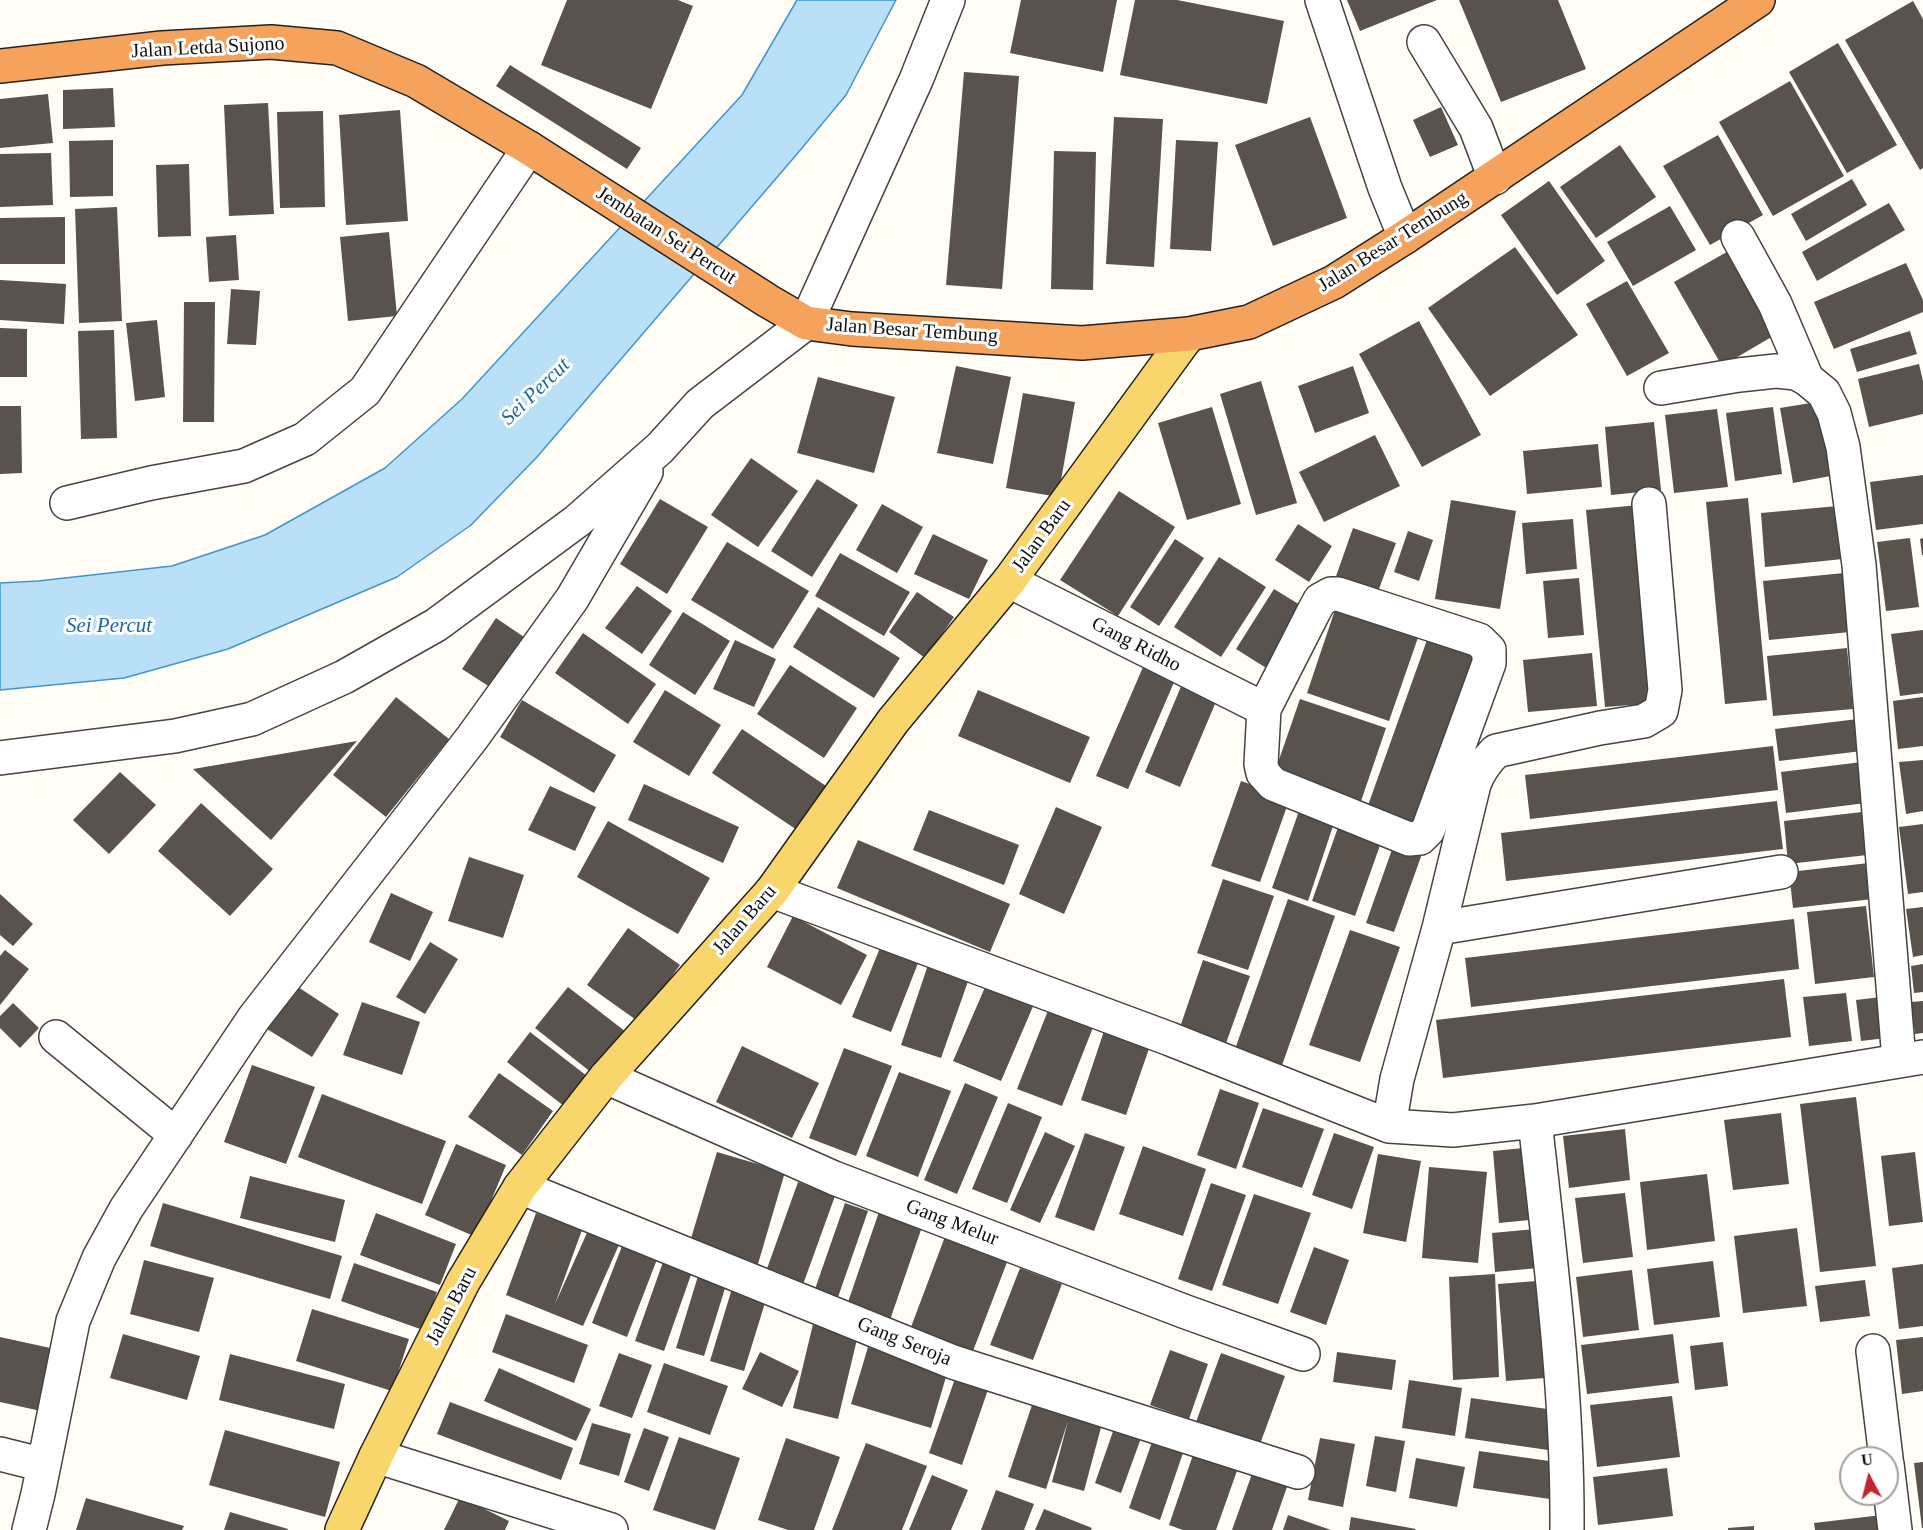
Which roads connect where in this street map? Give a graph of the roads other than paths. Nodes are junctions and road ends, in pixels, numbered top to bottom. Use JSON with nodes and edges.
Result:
{"nodes":[{"id":1,"x":948,"y":0,"type":"edge"},
{"id":2,"x":1322,"y":0,"type":"edge"},
{"id":3,"x":1758,"y":0,"type":"edge"},
{"id":4,"x":1424,"y":42,"type":"dead end"},
{"id":5,"x":0,"y":66,"type":"edge"},
{"id":6,"x":529,"y":148,"type":"junction"},
{"id":7,"x":565,"y":171,"type":"joint"},
{"id":8,"x":1495,"y":178,"type":"junction"},
{"id":9,"x":1405,"y":237,"type":"junction"},
{"id":10,"x":1738,"y":237,"type":"dead end"},
{"id":11,"x":768,"y":301,"type":"joint"},
{"id":12,"x":806,"y":323,"type":"junction"},
{"id":13,"x":1189,"y":334,"type":"junction"},
{"id":14,"x":1808,"y":379,"type":"junction"},
{"id":15,"x":1661,"y":388,"type":"dead end"},
{"id":16,"x":660,"y":448,"type":"junction"},
{"id":17,"x":67,"y":503,"type":"dead end"},
{"id":18,"x":1649,"y":504,"type":"dead end"},
{"id":19,"x":1009,"y":581,"type":"junction"},
{"id":20,"x":1264,"y":709,"type":"junction"},
{"id":21,"x":0,"y":758,"type":"edge"},
{"id":22,"x":1781,"y":872,"type":"dead end"},
{"id":23,"x":772,"y":891,"type":"junction"},
{"id":24,"x":1439,"y":928,"type":"junction"},
{"id":25,"x":56,"y":1037,"type":"dead end"},
{"id":26,"x":1911,"y":1059,"type":"edge"},
{"id":27,"x":606,"y":1077,"type":"junction"},
{"id":28,"x":1535,"y":1121,"type":"junction"},
{"id":29,"x":1389,"y":1126,"type":"junction"},
{"id":30,"x":176,"y":1135,"type":"junction"},
{"id":31,"x":520,"y":1187,"type":"junction"},
{"id":32,"x":1873,"y":1351,"type":"dead end"},
{"id":33,"x":1303,"y":1353,"type":"dead end"},
{"id":34,"x":1885,"y":1446,"type":"edge"},
{"id":35,"x":0,"y":1454,"type":"edge"},
{"id":36,"x":376,"y":1456,"type":"junction"},
{"id":37,"x":44,"y":1465,"type":"junction"},
{"id":38,"x":1298,"y":1472,"type":"dead end"},
{"id":39,"x":1892,"y":1506,"type":"edge"},
{"id":40,"x":29,"y":1530,"type":"edge"},
{"id":41,"x":342,"y":1530,"type":"edge"},
{"id":42,"x":611,"y":1530,"type":"edge"},
{"id":43,"x":1567,"y":1530,"type":"edge"},
{"id":44,"x":1895,"y":1530,"type":"edge"}],
"edges":[{"from":1,"to":12,"type":"street"},
{"from":2,"to":9,"type":"street"},
{"from":3,"to":8,"type":"highway","name":"Jalan Besar Tembung"},
{"from":4,"to":8,"type":"street"},
{"from":5,"to":6,"type":"highway","name":"Jalan Letda Sujono"},
{"from":6,"to":7,"type":"highway","name":"Jalan Letda Sujono"},
{"from":6,"to":17,"type":"street"},
{"from":7,"to":11,"type":"highway","name":"Jembatan Sei Percut"},
{"from":8,"to":9,"type":"highway","name":"Jalan Besar Tembung"},
{"from":9,"to":13,"type":"highway","name":"Jalan Besar Tembung"},
{"from":10,"to":14,"type":"street"},
{"from":11,"to":12,"type":"highway","name":"Jalan Besar Tembung"},
{"from":12,"to":13,"type":"highway","name":"Jalan Besar Tembung"},
{"from":12,"to":16,"type":"street"},
{"from":13,"to":19,"type":"main road","name":"Jalan Baru"},
{"from":14,"to":15,"type":"street"},
{"from":14,"to":26,"type":"street"},
{"from":16,"to":21,"type":"street"},
{"from":16,"to":30,"type":"street"},
{"from":18,"to":24,"type":"street"},
{"from":19,"to":20,"type":"street","name":"Gang Ridho"},
{"from":19,"to":23,"type":"main road","name":"Jalan Baru"},
{"from":20,"to":20,"type":"street"},
{"from":22,"to":24,"type":"street"},
{"from":23,"to":27,"type":"main road","name":"Jalan Baru"},
{"from":23,"to":29,"type":"street"},
{"from":24,"to":29,"type":"street"},
{"from":25,"to":30,"type":"street"},
{"from":26,"to":28,"type":"street"},
{"from":27,"to":31,"type":"main road","name":"Jalan Baru"},
{"from":27,"to":33,"type":"street","name":"Gang Melur"},
{"from":28,"to":29,"type":"street"},
{"from":28,"to":43,"type":"street"},
{"from":30,"to":37,"type":"street"},
{"from":31,"to":36,"type":"main road","name":"Jalan Baru"},
{"from":31,"to":38,"type":"street","name":"Gang Seroja"},
{"from":32,"to":34,"type":"street"},
{"from":35,"to":37,"type":"street"},
{"from":36,"to":41,"type":"main road","name":"Jalan Baru"},
{"from":36,"to":42,"type":"street"},
{"from":37,"to":40,"type":"street"},
{"from":39,"to":44,"type":"street"}]}
